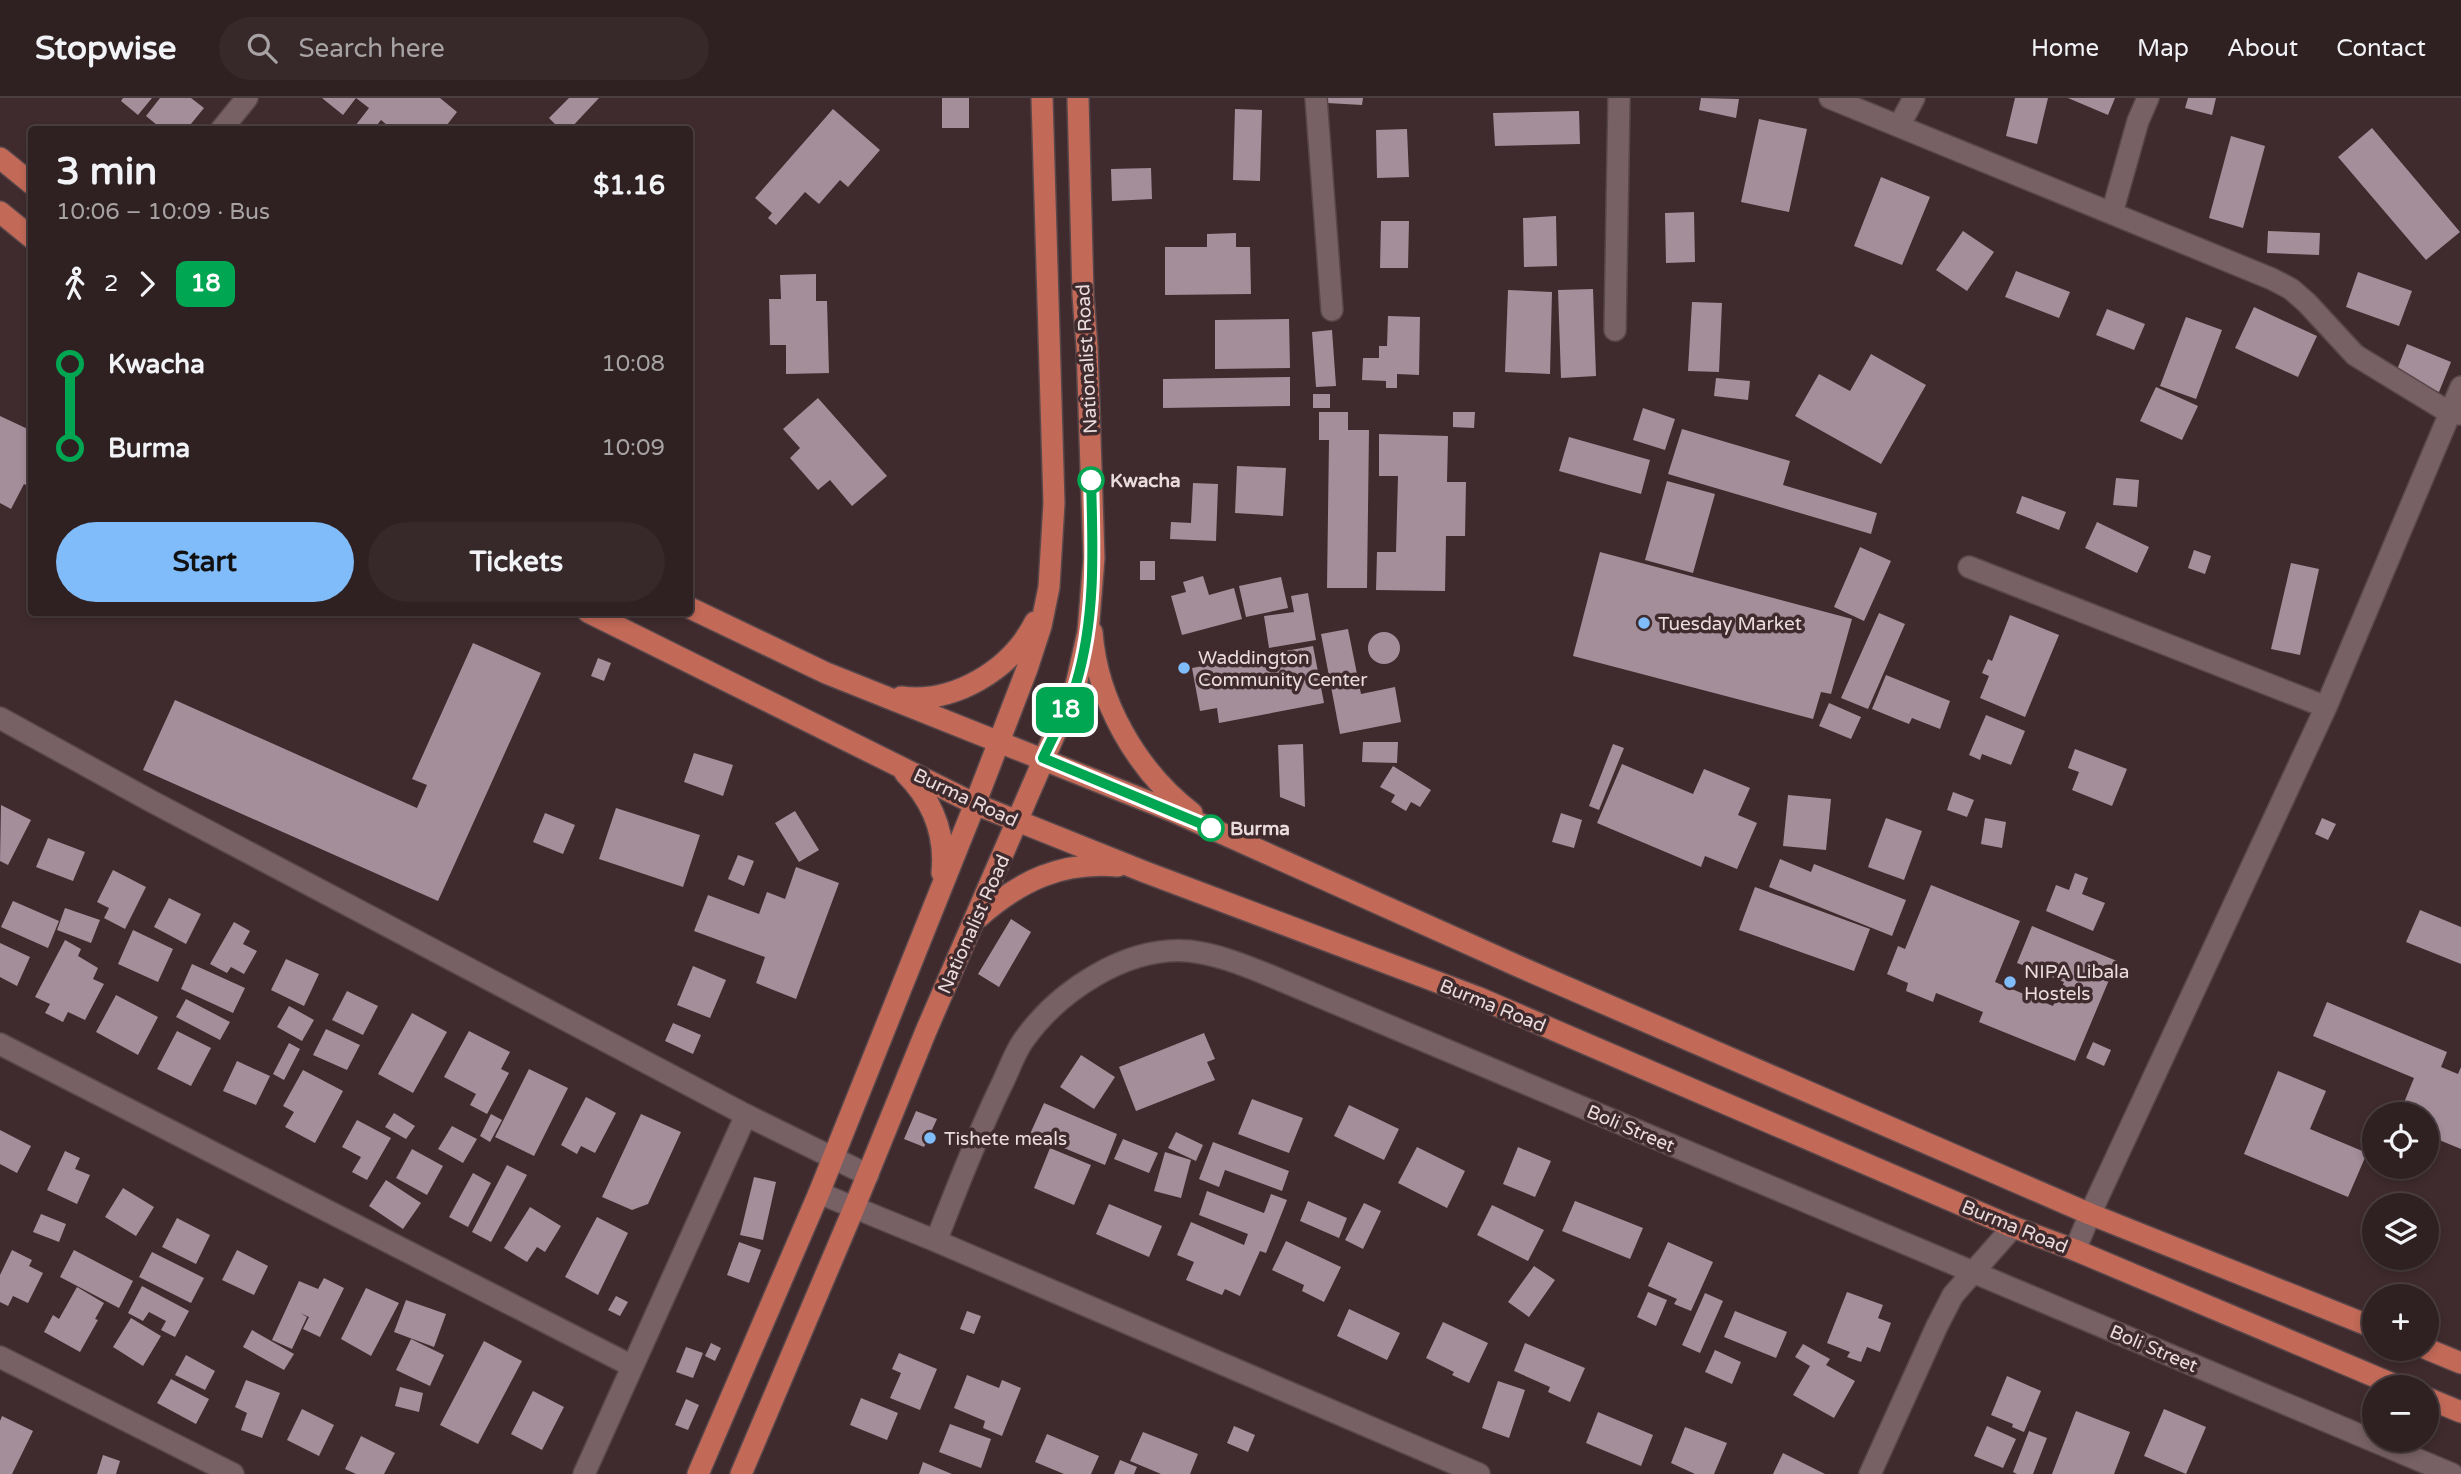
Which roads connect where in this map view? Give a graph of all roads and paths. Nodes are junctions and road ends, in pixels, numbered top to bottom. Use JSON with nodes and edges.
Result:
{"nodes":[{"id":1,"x":247,"y":98,"type":"edge"},
{"id":2,"x":1042,"y":98,"type":"edge"},
{"id":3,"x":1078,"y":98,"type":"edge"},
{"id":4,"x":1316,"y":98,"type":"edge"},
{"id":5,"x":1619,"y":98,"type":"edge"},
{"id":6,"x":1830,"y":98,"type":"edge"},
{"id":7,"x":1914,"y":98,"type":"edge"},
{"id":8,"x":2148,"y":98,"type":"edge"},
{"id":9,"x":224,"y":126,"type":"edge"},
{"id":10,"x":1899,"y":126,"type":"junction"},
{"id":11,"x":0,"y":158,"type":"edge"},
{"id":12,"x":28,"y":181,"type":"edge"},
{"id":13,"x":0,"y":212,"type":"edge"},
{"id":14,"x":2112,"y":213,"type":"junction"},
{"id":15,"x":28,"y":235,"type":"edge"},
{"id":16,"x":1332,"y":310,"type":"dead end"},
{"id":17,"x":1615,"y":330,"type":"dead end"},
{"id":18,"x":2461,"y":387,"type":"edge"},
{"id":19,"x":2456,"y":413,"type":"edge"},
{"id":20,"x":1969,"y":567,"type":"dead end"},
{"id":21,"x":1046,"y":600,"type":"junction"},
{"id":22,"x":1090,"y":602,"type":"junction"},
{"id":23,"x":693,"y":609,"type":"edge"},
{"id":24,"x":596,"y":616,"type":"edge"},
{"id":25,"x":881,"y":695,"type":"junction"},
{"id":26,"x":2326,"y":706,"type":"junction"},
{"id":27,"x":0,"y":718,"type":"edge"},
{"id":28,"x":999,"y":741,"type":"junction"},
{"id":29,"x":1043,"y":758,"type":"junction"},
{"id":30,"x":897,"y":764,"type":"junction"},
{"id":31,"x":975,"y":804,"type":"junction"},
{"id":32,"x":1019,"y":822,"type":"junction"},
{"id":33,"x":1216,"y":831,"type":"junction"},
{"id":34,"x":1134,"y":867,"type":"junction"},
{"id":35,"x":939,"y":892,"type":"junction"},
{"id":36,"x":975,"y":921,"type":"junction"},
{"id":37,"x":0,"y":1044,"type":"edge"},
{"id":38,"x":746,"y":1115,"type":"junction"},
{"id":39,"x":831,"y":1159,"type":"junction"},
{"id":40,"x":868,"y":1175,"type":"junction"},
{"id":41,"x":819,"y":1193,"type":"junction"},
{"id":42,"x":855,"y":1208,"type":"junction"},
{"id":43,"x":2090,"y":1214,"type":"junction"},
{"id":44,"x":2013,"y":1227,"type":"junction"},
{"id":45,"x":936,"y":1241,"type":"junction"},
{"id":46,"x":2075,"y":1250,"type":"junction"},
{"id":47,"x":1973,"y":1271,"type":"junction"},
{"id":48,"x":2362,"y":1323,"type":"edge"},
{"id":49,"x":2439,"y":1354,"type":"edge"},
{"id":50,"x":0,"y":1357,"type":"edge"},
{"id":51,"x":2461,"y":1363,"type":"edge"},
{"id":52,"x":632,"y":1366,"type":"junction"},
{"id":53,"x":2371,"y":1375,"type":"edge"},
{"id":54,"x":2439,"y":1403,"type":"edge"},
{"id":55,"x":2461,"y":1412,"type":"edge"},
{"id":56,"x":233,"y":1474,"type":"edge"},
{"id":57,"x":584,"y":1474,"type":"edge"},
{"id":58,"x":698,"y":1474,"type":"edge"},
{"id":59,"x":741,"y":1474,"type":"edge"},
{"id":60,"x":1479,"y":1474,"type":"edge"},
{"id":61,"x":1870,"y":1474,"type":"edge"},
{"id":62,"x":2452,"y":1474,"type":"edge"}],
"edges":[{"from":1,"to":9,"type":"street"},
{"from":2,"to":21,"type":"main road","name":"Nationalist Road"},
{"from":3,"to":22,"type":"main road","name":"Nationalist Road"},
{"from":4,"to":16,"type":"street"},
{"from":5,"to":17,"type":"street"},
{"from":6,"to":10,"type":"street"},
{"from":7,"to":10,"type":"street"},
{"from":8,"to":14,"type":"street"},
{"from":10,"to":14,"type":"street"},
{"from":11,"to":12,"type":"main road"},
{"from":13,"to":15,"type":"main road"},
{"from":14,"to":19,"type":"street"},
{"from":18,"to":19,"type":"street"},
{"from":19,"to":26,"type":"street"},
{"from":20,"to":26,"type":"street"},
{"from":21,"to":25,"type":"main road"},
{"from":21,"to":28,"type":"main road","name":"Nationalist Road"},
{"from":22,"to":29,"type":"main road","name":"Nationalist Road"},
{"from":22,"to":33,"type":"main road"},
{"from":23,"to":25,"type":"main road","name":"Burma Road"},
{"from":24,"to":30,"type":"main road","name":"Burma Road"},
{"from":25,"to":28,"type":"main road","name":"Burma Road"},
{"from":26,"to":43,"type":"street"},
{"from":27,"to":38,"type":"street"},
{"from":28,"to":29,"type":"main road","name":"Burma Road"},
{"from":28,"to":31,"type":"main road","name":"Nationalist Road"},
{"from":29,"to":32,"type":"main road","name":"Nationalist Road"},
{"from":29,"to":33,"type":"main road","name":"Burma Road"},
{"from":30,"to":31,"type":"main road","name":"Burma Road"},
{"from":30,"to":35,"type":"main road"},
{"from":31,"to":32,"type":"main road","name":"Burma Road"},
{"from":31,"to":35,"type":"main road","name":"Nationalist Road"},
{"from":32,"to":34,"type":"main road","name":"Burma Road"},
{"from":32,"to":36,"type":"main road","name":"Nationalist Road"},
{"from":33,"to":43,"type":"main road","name":"Burma Road"},
{"from":34,"to":36,"type":"main road"},
{"from":34,"to":44,"type":"main road","name":"Burma Road"},
{"from":35,"to":39,"type":"main road","name":"Nationalist Road"},
{"from":36,"to":40,"type":"main road","name":"Nationalist Road"},
{"from":37,"to":52,"type":"street"},
{"from":38,"to":39,"type":"street"},
{"from":38,"to":52,"type":"street"},
{"from":39,"to":40,"type":"street"},
{"from":39,"to":41,"type":"main road","name":"Nationalist Road"},
{"from":40,"to":42,"type":"main road","name":"Nationalist Road"},
{"from":41,"to":42,"type":"street"},
{"from":41,"to":58,"type":"main road","name":"Nationalist Road"},
{"from":42,"to":45,"type":"street"},
{"from":42,"to":59,"type":"main road","name":"Nationalist Road"},
{"from":43,"to":46,"type":"street"},
{"from":43,"to":48,"type":"main road","name":"Burma Road"},
{"from":44,"to":46,"type":"main road","name":"Burma Road"},
{"from":44,"to":47,"type":"street"},
{"from":45,"to":47,"type":"street","name":"Boli Street"},
{"from":45,"to":60,"type":"street"},
{"from":46,"to":53,"type":"main road","name":"Burma Road"},
{"from":47,"to":61,"type":"street"},
{"from":47,"to":62,"type":"street","name":"Boli Street"},
{"from":49,"to":51,"type":"main road"},
{"from":50,"to":56,"type":"street"},
{"from":52,"to":57,"type":"street"},
{"from":54,"to":55,"type":"main road"}]}
